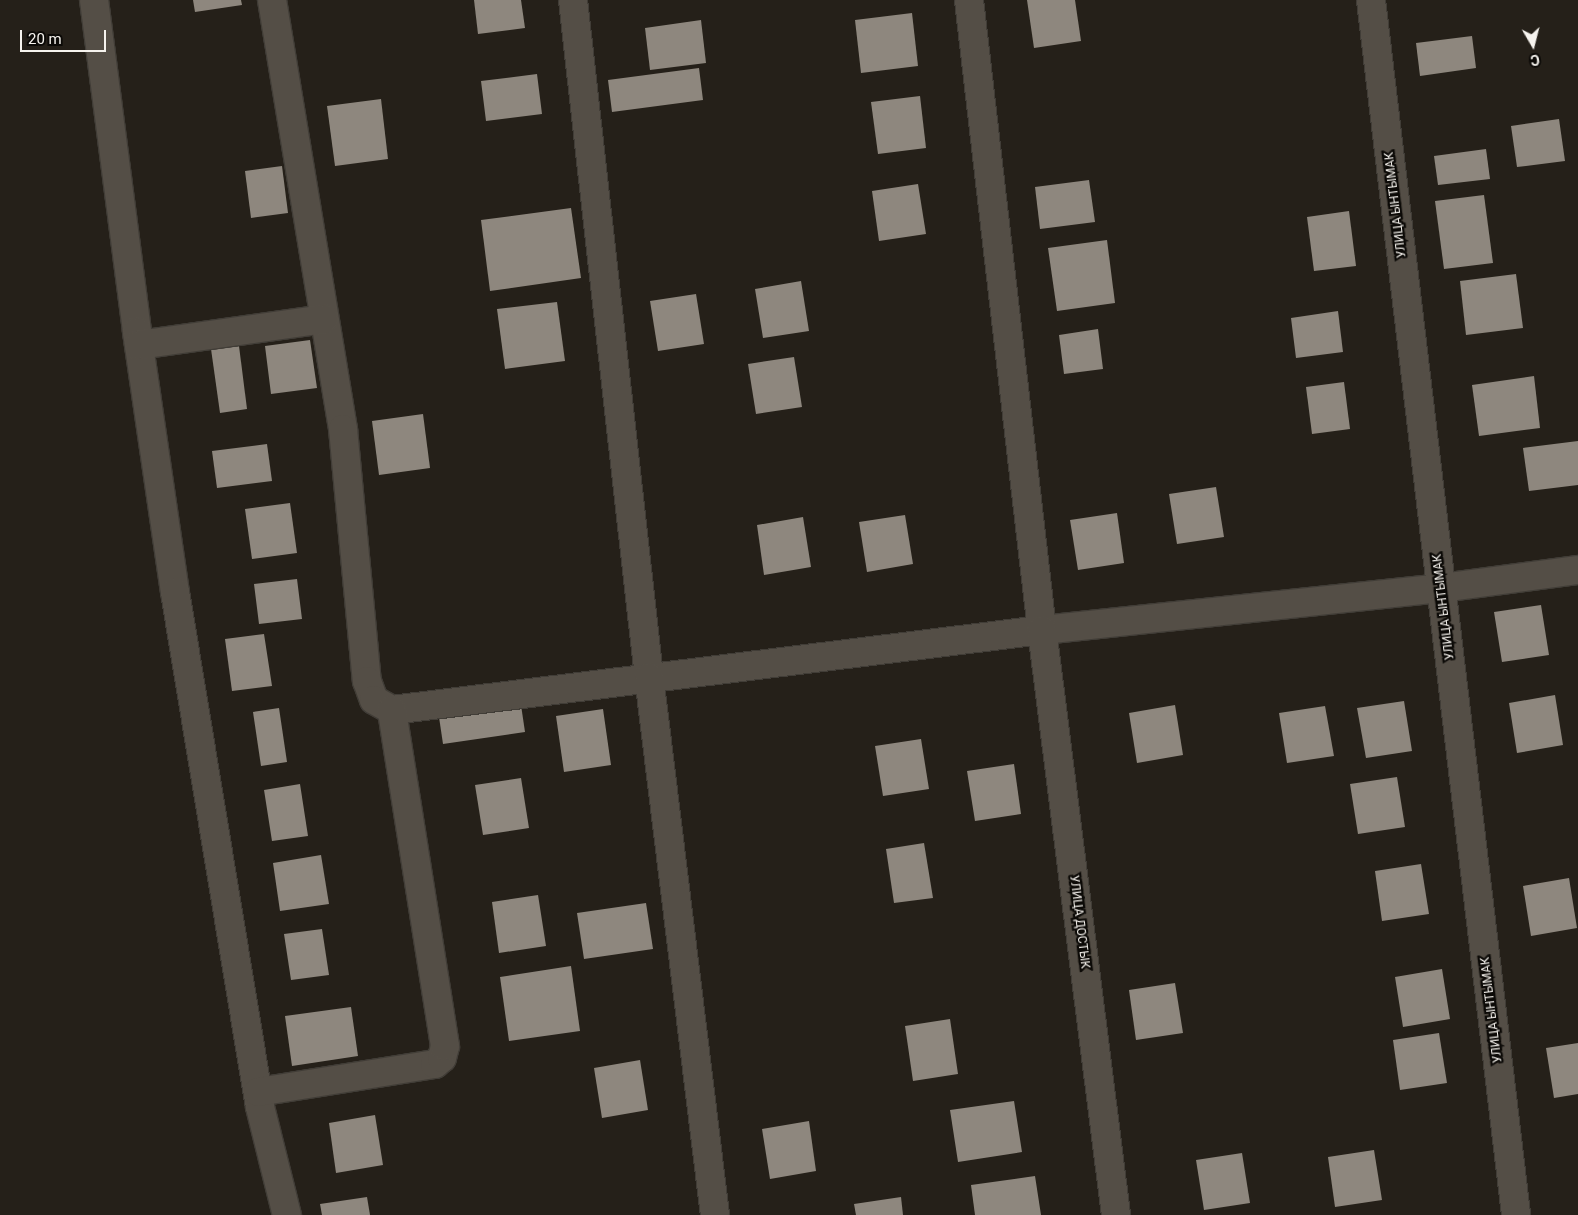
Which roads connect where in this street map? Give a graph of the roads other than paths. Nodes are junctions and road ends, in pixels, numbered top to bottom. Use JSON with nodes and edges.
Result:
{"nodes":[{"id":1,"x":94,"y":0,"type":"edge"},
{"id":2,"x":272,"y":0,"type":"edge"},
{"id":3,"x":573,"y":0,"type":"edge"},
{"id":4,"x":969,"y":0,"type":"edge"},
{"id":5,"x":1371,"y":0,"type":"edge"},
{"id":6,"x":324,"y":319,"type":"junction"},
{"id":7,"x":139,"y":345,"type":"junction"},
{"id":8,"x":1578,"y":570,"type":"edge"},
{"id":9,"x":1442,"y":588,"type":"junction"},
{"id":10,"x":1042,"y":630,"type":"junction"},
{"id":11,"x":649,"y":677,"type":"junction"},
{"id":12,"x":392,"y":710,"type":"junction"},
{"id":13,"x":258,"y":1092,"type":"junction"},
{"id":14,"x":287,"y":1215,"type":"edge"},
{"id":15,"x":715,"y":1215,"type":"edge"},
{"id":16,"x":1116,"y":1215,"type":"edge"},
{"id":17,"x":1516,"y":1215,"type":"edge"}],
"edges":[{"from":1,"to":7,"type":"street"},
{"from":2,"to":6,"type":"street"},
{"from":3,"to":11,"type":"street"},
{"from":4,"to":10,"type":"street","name":"УЛИЦА ДОСТЫК"},
{"from":5,"to":9,"type":"street","name":"УЛИЦА ЫНТЫМАК"},
{"from":6,"to":7,"type":"street"},
{"from":6,"to":12,"type":"street"},
{"from":7,"to":13,"type":"street"},
{"from":8,"to":9,"type":"street"},
{"from":9,"to":10,"type":"street"},
{"from":9,"to":17,"type":"street","name":"УЛИЦА ЫНТЫМАК"},
{"from":10,"to":11,"type":"street"},
{"from":10,"to":16,"type":"street","name":"УЛИЦА ДОСТЫК"},
{"from":11,"to":12,"type":"street"},
{"from":11,"to":15,"type":"street"},
{"from":12,"to":13,"type":"street"},
{"from":13,"to":14,"type":"street"}]}
